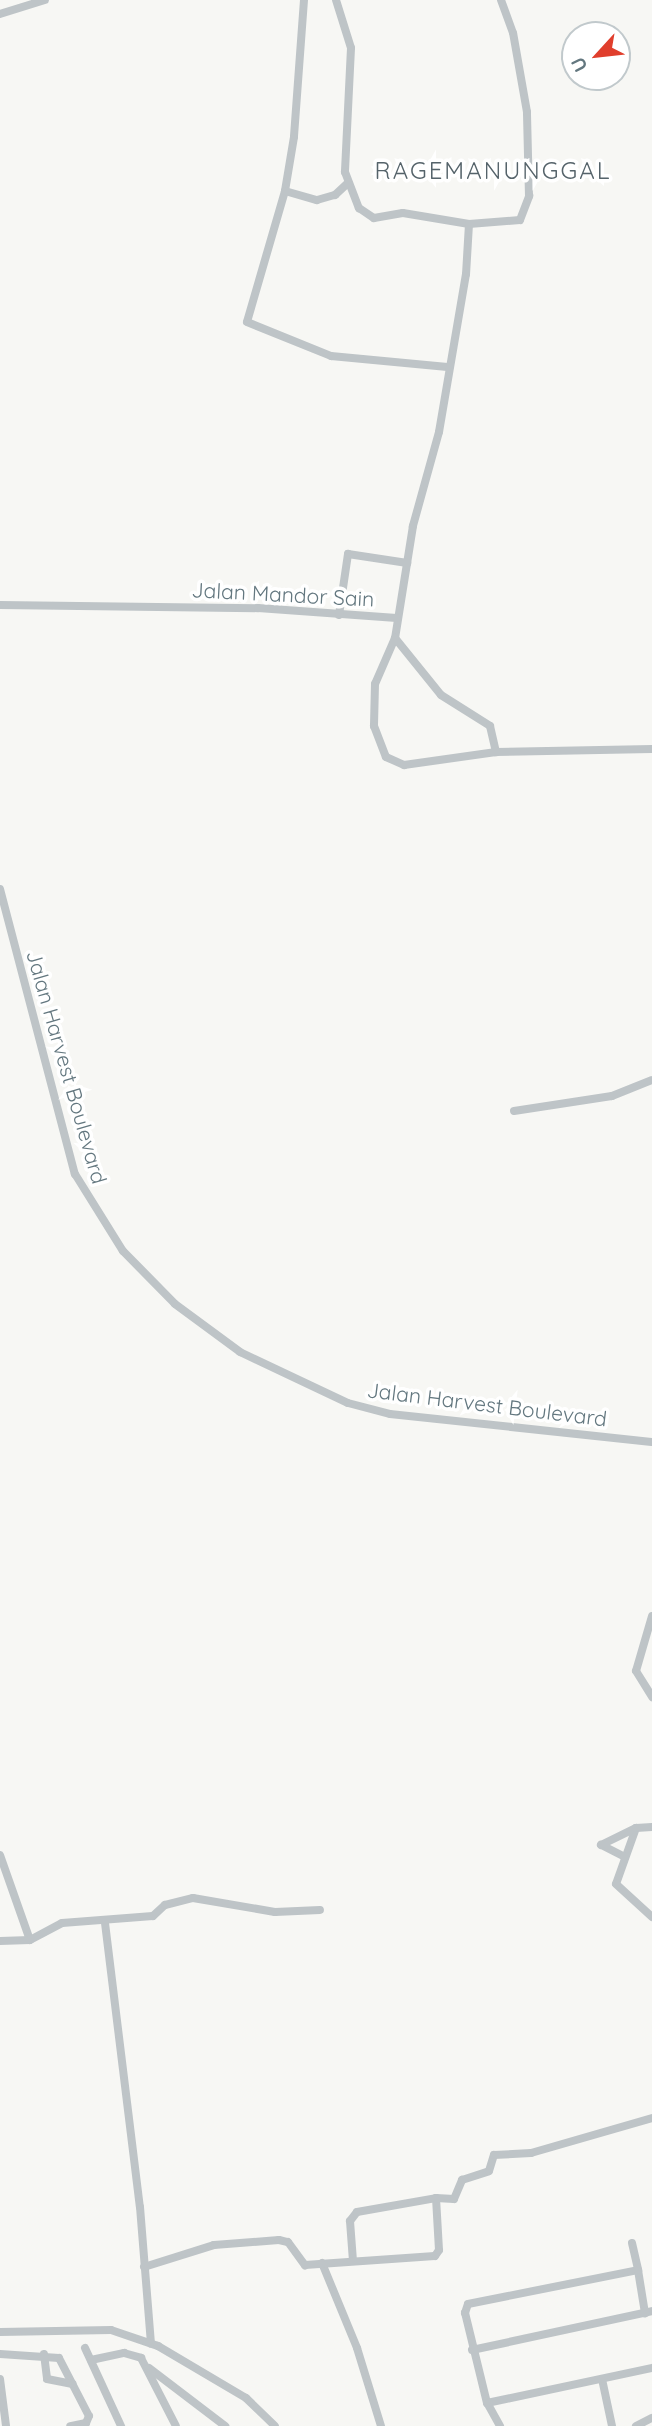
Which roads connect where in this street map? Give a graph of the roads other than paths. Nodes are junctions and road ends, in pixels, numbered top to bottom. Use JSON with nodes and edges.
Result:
{"nodes":[{"id":1,"x":46,"y":0,"type":"edge"},
{"id":2,"x":304,"y":0,"type":"edge"},
{"id":3,"x":336,"y":0,"type":"edge"},
{"id":4,"x":501,"y":0,"type":"edge"},
{"id":5,"x":0,"y":14,"type":"edge"},
{"id":6,"x":348,"y":183,"type":"junction"},
{"id":7,"x":285,"y":191,"type":"junction"},
{"id":8,"x":469,"y":224,"type":"junction"},
{"id":9,"x":447,"y":367,"type":"junction"},
{"id":10,"x":407,"y":563,"type":"junction"},
{"id":11,"x":0,"y":605,"type":"edge"},
{"id":12,"x":339,"y":615,"type":"junction"},
{"id":13,"x":397,"y":618,"type":"junction"},
{"id":14,"x":395,"y":638,"type":"junction"},
{"id":15,"x":652,"y":750,"type":"edge"},
{"id":16,"x":496,"y":752,"type":"junction"},
{"id":17,"x":0,"y":889,"type":"edge"},
{"id":18,"x":652,"y":1080,"type":"edge"},
{"id":19,"x":514,"y":1111,"type":"dead end"},
{"id":20,"x":652,"y":1442,"type":"edge"},
{"id":21,"x":652,"y":1616,"type":"edge"},
{"id":22,"x":652,"y":1697,"type":"edge"},
{"id":23,"x":652,"y":1827,"type":"edge"},
{"id":24,"x":636,"y":1828,"type":"junction"},
{"id":25,"x":0,"y":1855,"type":"edge"},
{"id":26,"x":625,"y":1857,"type":"junction"},
{"id":27,"x":320,"y":1910,"type":"dead end"},
{"id":28,"x":652,"y":1917,"type":"edge"},
{"id":29,"x":105,"y":1923,"type":"junction"},
{"id":30,"x":30,"y":1940,"type":"junction"},
{"id":31,"x":0,"y":1941,"type":"edge"},
{"id":32,"x":652,"y":2118,"type":"edge"},
{"id":33,"x":436,"y":2198,"type":"junction"},
{"id":34,"x":632,"y":2243,"type":"dead end"},
{"id":35,"x":353,"y":2262,"type":"junction"},
{"id":36,"x":322,"y":2263,"type":"junction"},
{"id":37,"x":144,"y":2267,"type":"junction"},
{"id":38,"x":638,"y":2270,"type":"junction"},
{"id":39,"x":649,"y":2312,"type":"edge"},
{"id":40,"x":0,"y":2332,"type":"edge"},
{"id":41,"x":151,"y":2344,"type":"junction"},
{"id":42,"x":85,"y":2348,"type":"dead end"},
{"id":43,"x":472,"y":2350,"type":"junction"},
{"id":44,"x":0,"y":2354,"type":"edge"},
{"id":45,"x":44,"y":2354,"type":"junction"},
{"id":46,"x":92,"y":2360,"type":"junction"},
{"id":47,"x":149,"y":2368,"type":"junction"},
{"id":48,"x":652,"y":2368,"type":"edge"},
{"id":49,"x":0,"y":2379,"type":"edge"},
{"id":50,"x":602,"y":2379,"type":"junction"},
{"id":51,"x":74,"y":2384,"type":"junction"},
{"id":52,"x":487,"y":2403,"type":"junction"},
{"id":53,"x":652,"y":2418,"type":"edge"},
{"id":54,"x":222,"y":2425,"type":"edge"},
{"id":55,"x":6,"y":2426,"type":"edge"},
{"id":56,"x":70,"y":2426,"type":"edge"},
{"id":57,"x":121,"y":2426,"type":"edge"},
{"id":58,"x":176,"y":2426,"type":"edge"},
{"id":59,"x":275,"y":2426,"type":"edge"},
{"id":60,"x":381,"y":2426,"type":"edge"},
{"id":61,"x":500,"y":2426,"type":"edge"},
{"id":62,"x":612,"y":2426,"type":"edge"},
{"id":63,"x":636,"y":2426,"type":"edge"}],
"edges":[{"from":1,"to":5,"type":"street"},
{"from":2,"to":7,"type":"street"},
{"from":3,"to":6,"type":"street"},
{"from":4,"to":8,"type":"street"},
{"from":6,"to":7,"type":"street"},
{"from":6,"to":8,"type":"street"},
{"from":7,"to":9,"type":"street"},
{"from":8,"to":9,"type":"street"},
{"from":9,"to":10,"type":"street"},
{"from":10,"to":12,"type":"street"},
{"from":10,"to":13,"type":"street"},
{"from":11,"to":12,"type":"street","name":"Jalan Mandor Sain"},
{"from":12,"to":13,"type":"street","name":"Jalan Mandor Sain"},
{"from":13,"to":14,"type":"street","name":"Jalan Mandor Sain"},
{"from":14,"to":16,"type":"street"},
{"from":14,"to":16,"type":"street","name":"Jalan Mandor Sain"},
{"from":15,"to":16,"type":"street"},
{"from":17,"to":20,"type":"street","name":"Jalan Harvest Boulevard"},
{"from":18,"to":19,"type":"street"},
{"from":21,"to":22,"type":"street"},
{"from":23,"to":24,"type":"street"},
{"from":24,"to":26,"type":"street"},
{"from":24,"to":26,"type":"street"},
{"from":25,"to":30,"type":"street"},
{"from":26,"to":28,"type":"street"},
{"from":27,"to":29,"type":"street"},
{"from":29,"to":30,"type":"street"},
{"from":29,"to":37,"type":"street"},
{"from":30,"to":31,"type":"street"},
{"from":32,"to":33,"type":"street"},
{"from":33,"to":35,"type":"street"},
{"from":33,"to":35,"type":"street"},
{"from":34,"to":38,"type":"street"},
{"from":35,"to":36,"type":"street"},
{"from":36,"to":37,"type":"street"},
{"from":36,"to":60,"type":"street"},
{"from":37,"to":41,"type":"street"},
{"from":38,"to":39,"type":"street"},
{"from":38,"to":43,"type":"street"},
{"from":39,"to":43,"type":"street"},
{"from":40,"to":41,"type":"street"},
{"from":41,"to":59,"type":"street"},
{"from":42,"to":46,"type":"street"},
{"from":43,"to":52,"type":"street"},
{"from":44,"to":45,"type":"street"},
{"from":45,"to":51,"type":"street"},
{"from":45,"to":51,"type":"street"},
{"from":46,"to":47,"type":"street"},
{"from":46,"to":57,"type":"street"},
{"from":47,"to":54,"type":"street"},
{"from":47,"to":58,"type":"street"},
{"from":48,"to":50,"type":"street"},
{"from":49,"to":55,"type":"street"},
{"from":50,"to":52,"type":"street"},
{"from":50,"to":62,"type":"street"},
{"from":51,"to":56,"type":"street"},
{"from":52,"to":61,"type":"street"},
{"from":53,"to":63,"type":"street"}]}
